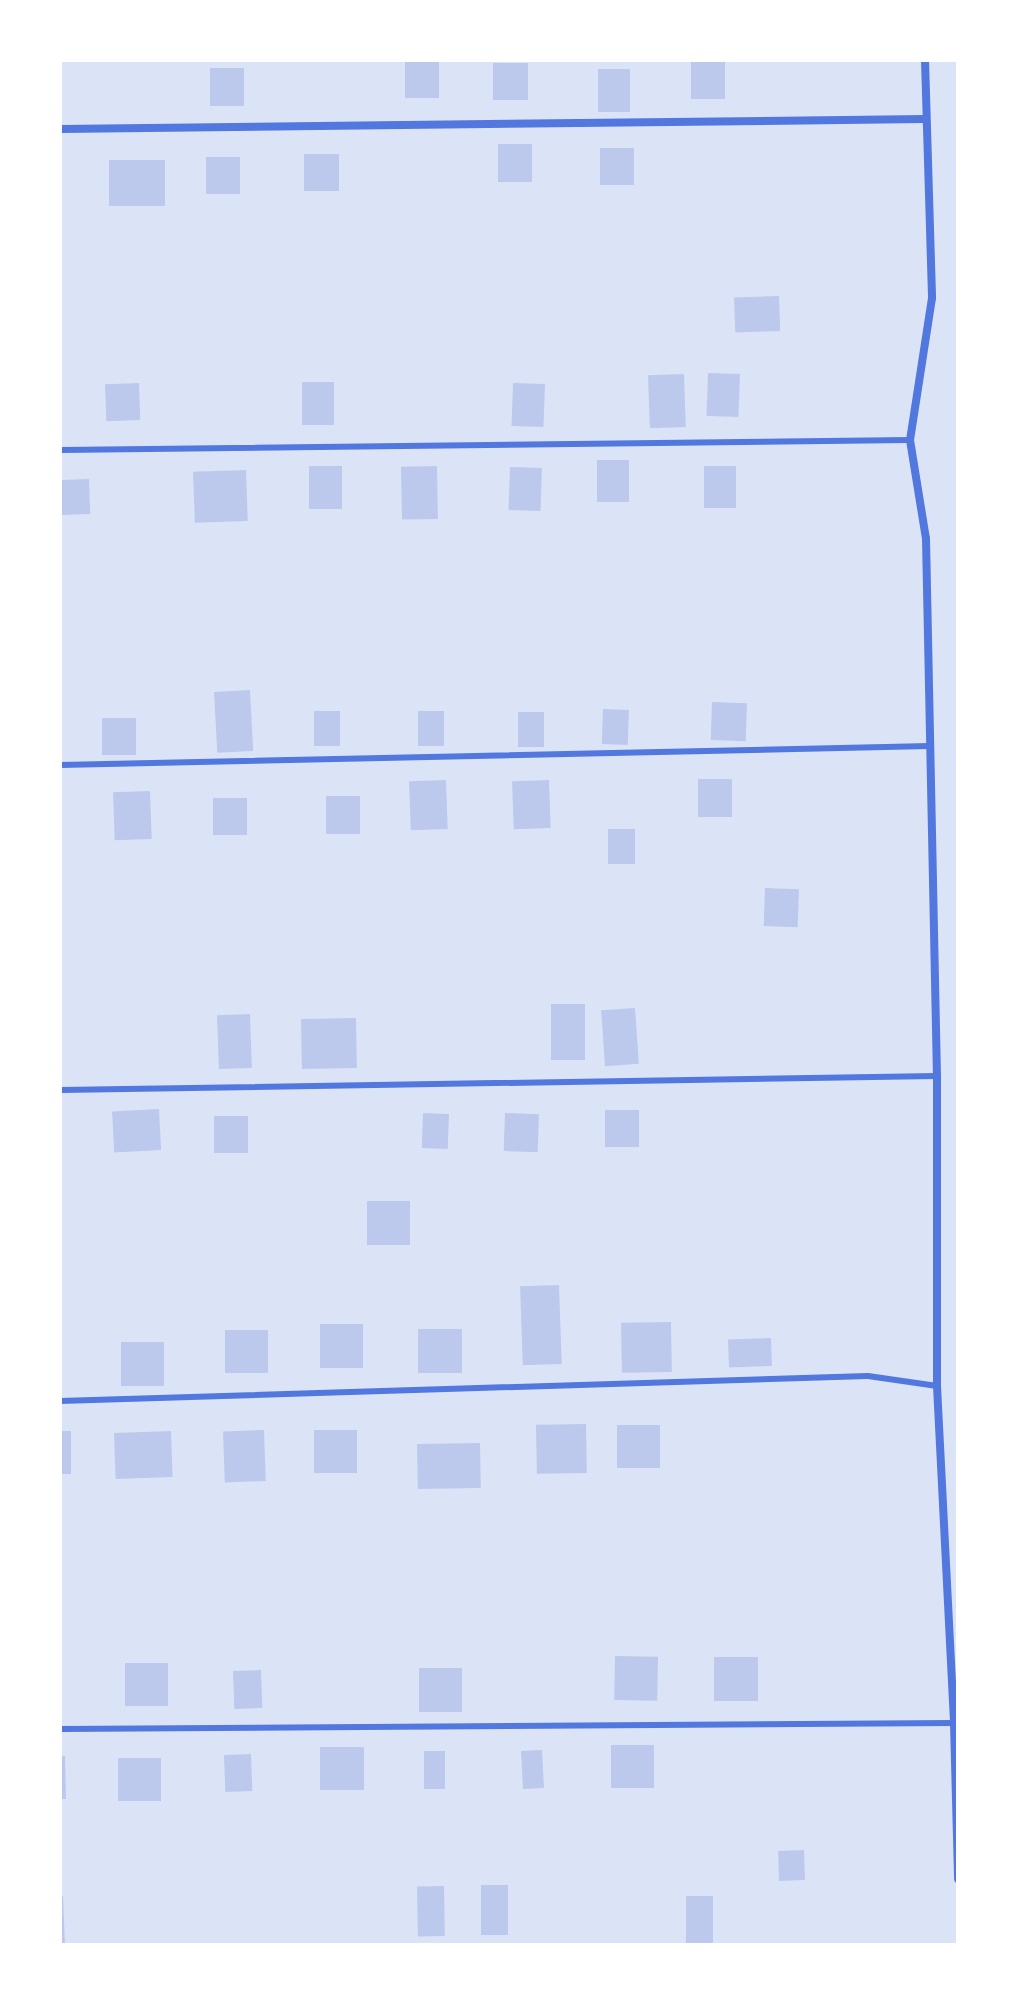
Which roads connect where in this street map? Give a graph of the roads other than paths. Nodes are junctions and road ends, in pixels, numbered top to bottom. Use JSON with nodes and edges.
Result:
{"nodes":[{"id":1,"x":925,"y":60,"type":"edge"},
{"id":2,"x":925,"y":119,"type":"junction"},
{"id":3,"x":60,"y":129,"type":"edge"},
{"id":4,"x":910,"y":440,"type":"junction"},
{"id":5,"x":60,"y":450,"type":"edge"},
{"id":6,"x":930,"y":746,"type":"junction"},
{"id":7,"x":60,"y":765,"type":"edge"},
{"id":8,"x":937,"y":1076,"type":"junction"},
{"id":9,"x":60,"y":1090,"type":"edge"},
{"id":10,"x":937,"y":1386,"type":"junction"},
{"id":11,"x":60,"y":1401,"type":"edge"},
{"id":12,"x":954,"y":1723,"type":"junction"},
{"id":13,"x":60,"y":1729,"type":"edge"},
{"id":14,"x":958,"y":1879,"type":"edge"}],
"edges":[{"from":1,"to":2,"type":"street"},
{"from":2,"to":3,"type":"street"},
{"from":2,"to":4,"type":"street"},
{"from":4,"to":5,"type":"lane"},
{"from":4,"to":6,"type":"street"},
{"from":6,"to":7,"type":"lane"},
{"from":6,"to":8,"type":"street"},
{"from":8,"to":9,"type":"lane"},
{"from":8,"to":10,"type":"street"},
{"from":10,"to":11,"type":"lane"},
{"from":10,"to":12,"type":"street"},
{"from":12,"to":13,"type":"lane"},
{"from":12,"to":14,"type":"street"}]}
